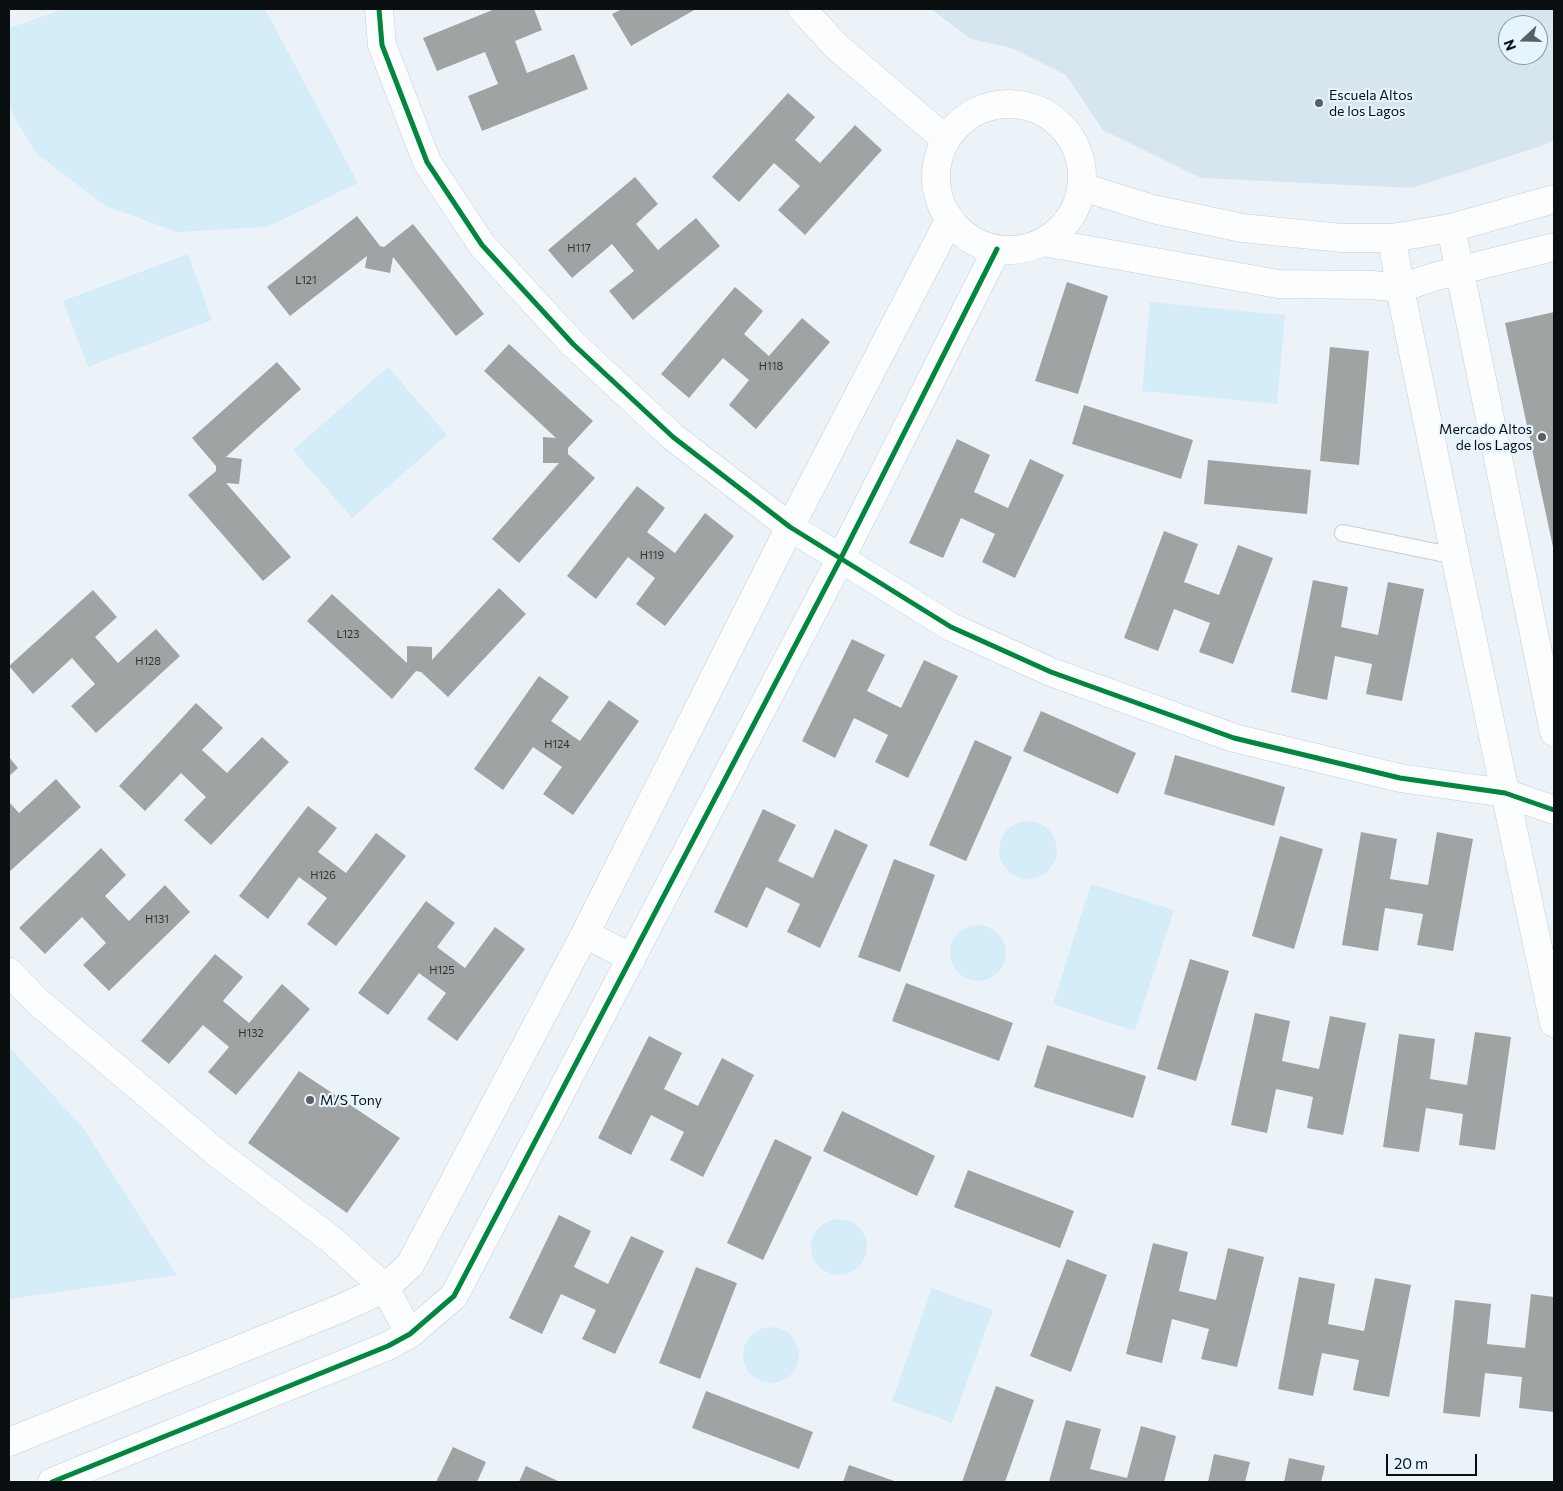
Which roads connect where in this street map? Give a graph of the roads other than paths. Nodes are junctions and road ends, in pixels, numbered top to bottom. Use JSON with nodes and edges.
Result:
{"nodes":[{"id":1,"x":379,"y":9,"type":"edge"},
{"id":2,"x":802,"y":9,"type":"edge"},
{"id":3,"x":945,"y":139,"type":"junction"},
{"id":4,"x":1082,"y":187,"type":"junction"},
{"id":5,"x":1554,"y":199,"type":"edge"},
{"id":6,"x":950,"y":218,"type":"junction"},
{"id":7,"x":1451,"y":228,"type":"junction"},
{"id":8,"x":1392,"y":238,"type":"junction"},
{"id":9,"x":1042,"y":242,"type":"junction"},
{"id":10,"x":1554,"y":247,"type":"edge"},
{"id":11,"x":997,"y":249,"type":"junction"},
{"id":12,"x":1459,"y":271,"type":"junction"},
{"id":13,"x":1400,"y":288,"type":"junction"},
{"id":14,"x":790,"y":526,"type":"junction"},
{"id":15,"x":1344,"y":533,"type":"dead end"},
{"id":16,"x":1455,"y":556,"type":"junction"},
{"id":17,"x":841,"y":558,"type":"junction"},
{"id":18,"x":1554,"y":732,"type":"edge"},
{"id":19,"x":1506,"y":793,"type":"junction"},
{"id":20,"x":1554,"y":810,"type":"edge"},
{"id":21,"x":585,"y":934,"type":"junction"},
{"id":22,"x":632,"y":958,"type":"junction"},
{"id":23,"x":9,"y":972,"type":"edge"},
{"id":24,"x":1554,"y":1023,"type":"edge"},
{"id":25,"x":385,"y":1288,"type":"junction"},
{"id":26,"x":410,"y":1334,"type":"junction"},
{"id":27,"x":9,"y":1442,"type":"edge"},
{"id":28,"x":52,"y":1482,"type":"edge"}],
"edges":[{"from":1,"to":14,"type":"street"},
{"from":2,"to":3,"type":"street"},
{"from":3,"to":4,"type":"street"},
{"from":3,"to":6,"type":"street"},
{"from":4,"to":8,"type":"street"},
{"from":4,"to":9,"type":"street"},
{"from":5,"to":7,"type":"street"},
{"from":6,"to":11,"type":"street"},
{"from":6,"to":14,"type":"street"},
{"from":7,"to":8,"type":"street"},
{"from":7,"to":12,"type":"street"},
{"from":8,"to":13,"type":"street"},
{"from":9,"to":11,"type":"street"},
{"from":9,"to":13,"type":"street"},
{"from":10,"to":12,"type":"street"},
{"from":11,"to":17,"type":"street"},
{"from":12,"to":13,"type":"street"},
{"from":12,"to":18,"type":"street"},
{"from":13,"to":16,"type":"street"},
{"from":14,"to":17,"type":"street"},
{"from":14,"to":21,"type":"street"},
{"from":15,"to":16,"type":"lane"},
{"from":16,"to":19,"type":"street"},
{"from":17,"to":19,"type":"street"},
{"from":17,"to":22,"type":"street"},
{"from":19,"to":20,"type":"street"},
{"from":19,"to":24,"type":"street"},
{"from":21,"to":22,"type":"street"},
{"from":21,"to":25,"type":"street"},
{"from":22,"to":26,"type":"street"},
{"from":23,"to":25,"type":"street"},
{"from":25,"to":26,"type":"street"},
{"from":25,"to":27,"type":"street"},
{"from":26,"to":28,"type":"street"}]}
